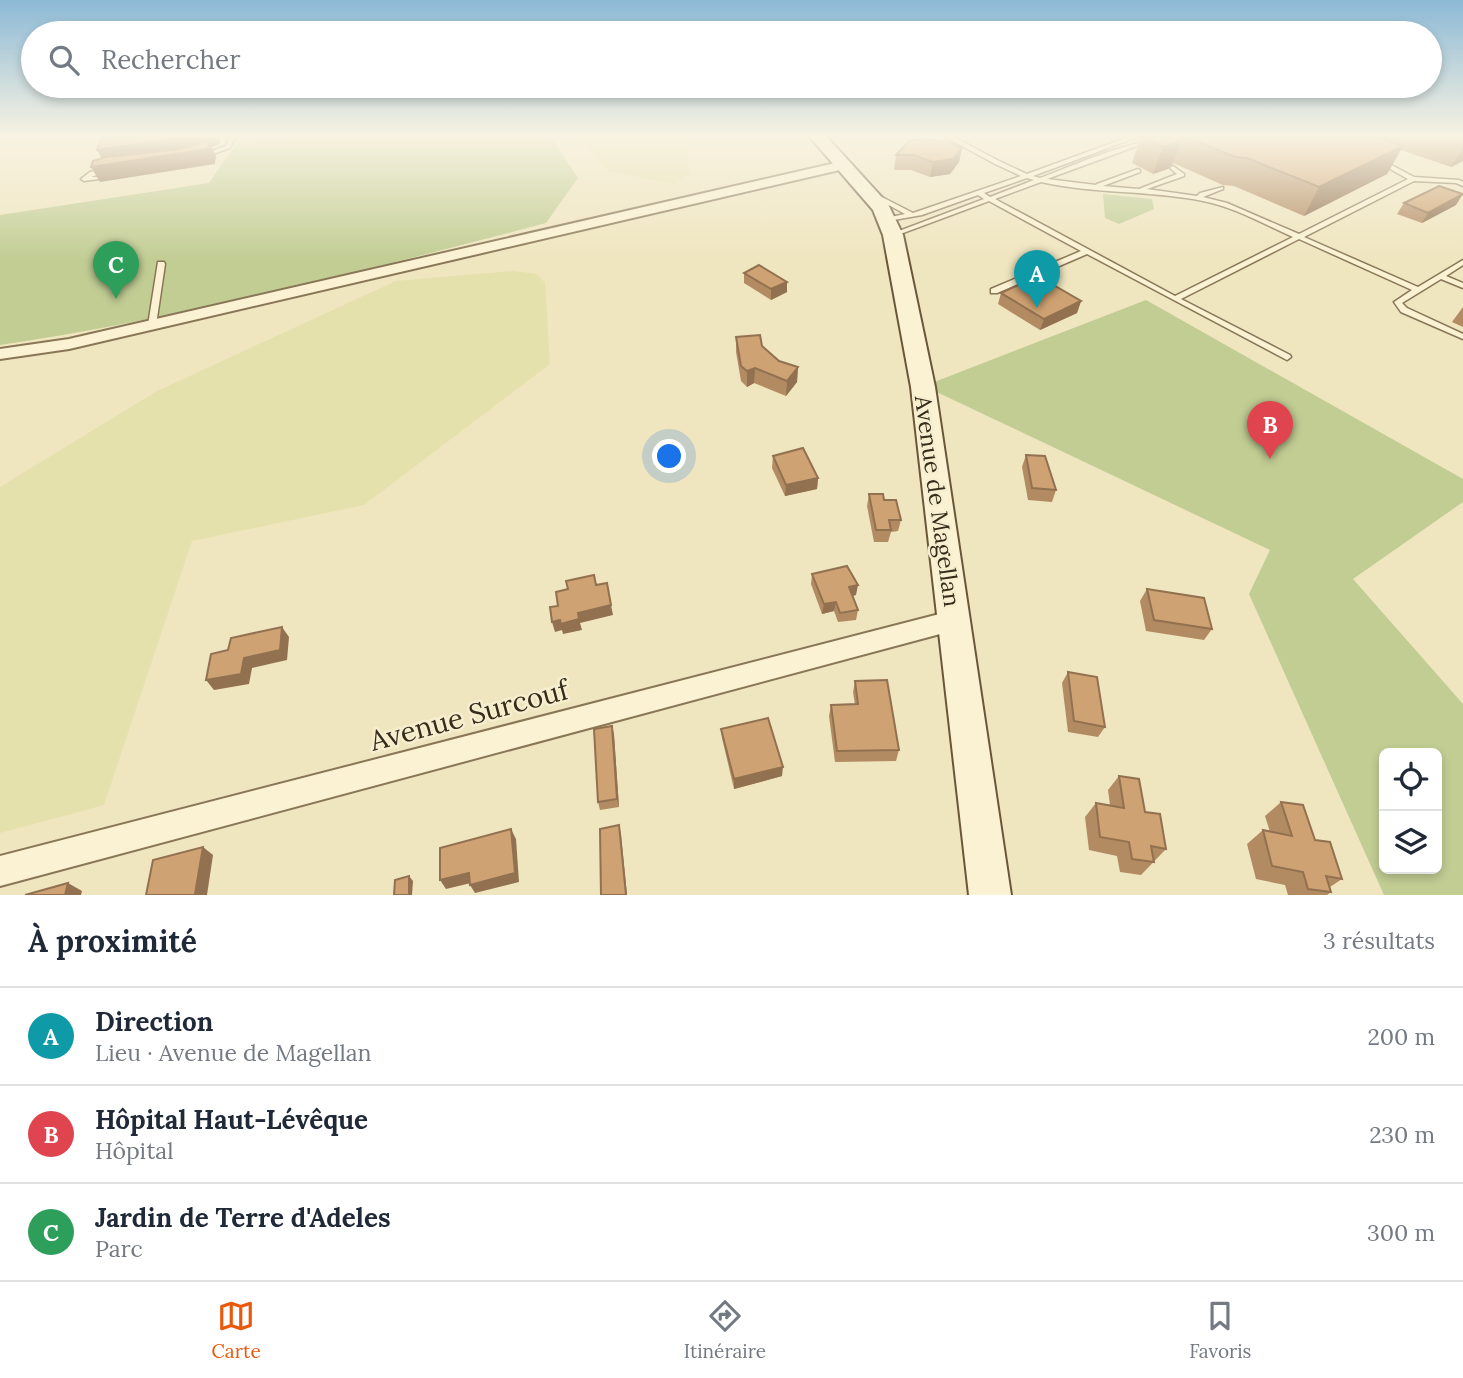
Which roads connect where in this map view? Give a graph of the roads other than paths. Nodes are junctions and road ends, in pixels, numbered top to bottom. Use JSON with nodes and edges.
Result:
{"nodes":[{"id":1,"x":86,"y":178,"type":"edge"},
{"id":2,"x":97,"y":178,"type":"edge"},
{"id":3,"x":789,"y":178,"type":"edge"},
{"id":4,"x":855,"y":178,"type":"edge"},
{"id":5,"x":1020,"y":178,"type":"edge"},
{"id":6,"x":1038,"y":178,"type":"edge"},
{"id":7,"x":1045,"y":178,"type":"edge"},
{"id":8,"x":1118,"y":178,"type":"edge"},
{"id":9,"x":1176,"y":178,"type":"edge"},
{"id":10,"x":1042,"y":179,"type":"junction"},
{"id":11,"x":1413,"y":179,"type":"joint"},
{"id":12,"x":1461,"y":181,"type":"edge"},
{"id":13,"x":1094,"y":186,"type":"junction"},
{"id":14,"x":1221,"y":188,"type":"dead end"},
{"id":15,"x":1148,"y":190,"type":"junction"},
{"id":16,"x":978,"y":193,"type":"junction"},
{"id":17,"x":1199,"y":198,"type":"junction"},
{"id":18,"x":989,"y":200,"type":"junction"},
{"id":19,"x":898,"y":223,"type":"junction"},
{"id":20,"x":1300,"y":237,"type":"junction"},
{"id":21,"x":1086,"y":252,"type":"junction"},
{"id":22,"x":1463,"y":262,"type":"edge"},
{"id":23,"x":161,"y":264,"type":"dead end"},
{"id":24,"x":1440,"y":276,"type":"junction"},
{"id":25,"x":1463,"y":286,"type":"edge"},
{"id":26,"x":1417,"y":289,"type":"junction"},
{"id":27,"x":994,"y":291,"type":"dead end"},
{"id":28,"x":1175,"y":299,"type":"junction"},
{"id":29,"x":152,"y":325,"type":"junction"},
{"id":30,"x":1463,"y":337,"type":"edge"},
{"id":31,"x":0,"y":354,"type":"edge"},
{"id":32,"x":1287,"y":357,"type":"dead end"},
{"id":33,"x":955,"y":620,"type":"junction"},
{"id":34,"x":0,"y":871,"type":"edge"},
{"id":35,"x":990,"y":895,"type":"edge"}],
"edges":[{"from":1,"to":2,"type":"lane"},
{"from":3,"to":29,"type":"street"},
{"from":4,"to":19,"type":"street","name":"Avenue de Magellan"},
{"from":5,"to":16,"type":"lane"},
{"from":6,"to":10,"type":"lane"},
{"from":7,"to":10,"type":"lane"},
{"from":8,"to":13,"type":"lane"},
{"from":9,"to":15,"type":"lane"},
{"from":10,"to":13,"type":"lane"},
{"from":10,"to":18,"type":"lane"},
{"from":11,"to":12,"type":"lane"},
{"from":11,"to":20,"type":"lane"},
{"from":13,"to":15,"type":"lane"},
{"from":14,"to":17,"type":"lane"},
{"from":15,"to":17,"type":"lane"},
{"from":16,"to":18,"type":"lane"},
{"from":16,"to":19,"type":"lane"},
{"from":17,"to":20,"type":"lane"},
{"from":18,"to":19,"type":"lane"},
{"from":18,"to":21,"type":"lane"},
{"from":19,"to":33,"type":"street","name":"Avenue de Magellan"},
{"from":20,"to":26,"type":"lane"},
{"from":20,"to":28,"type":"lane"},
{"from":21,"to":27,"type":"lane"},
{"from":21,"to":28,"type":"lane"},
{"from":22,"to":24,"type":"lane"},
{"from":23,"to":29,"type":"lane"},
{"from":24,"to":25,"type":"lane"},
{"from":24,"to":26,"type":"lane"},
{"from":26,"to":30,"type":"lane"},
{"from":28,"to":32,"type":"lane"},
{"from":29,"to":31,"type":"street"},
{"from":33,"to":34,"type":"street","name":"Avenue Surcouf"},
{"from":33,"to":35,"type":"street","name":"Avenue de Magellan"}]}
